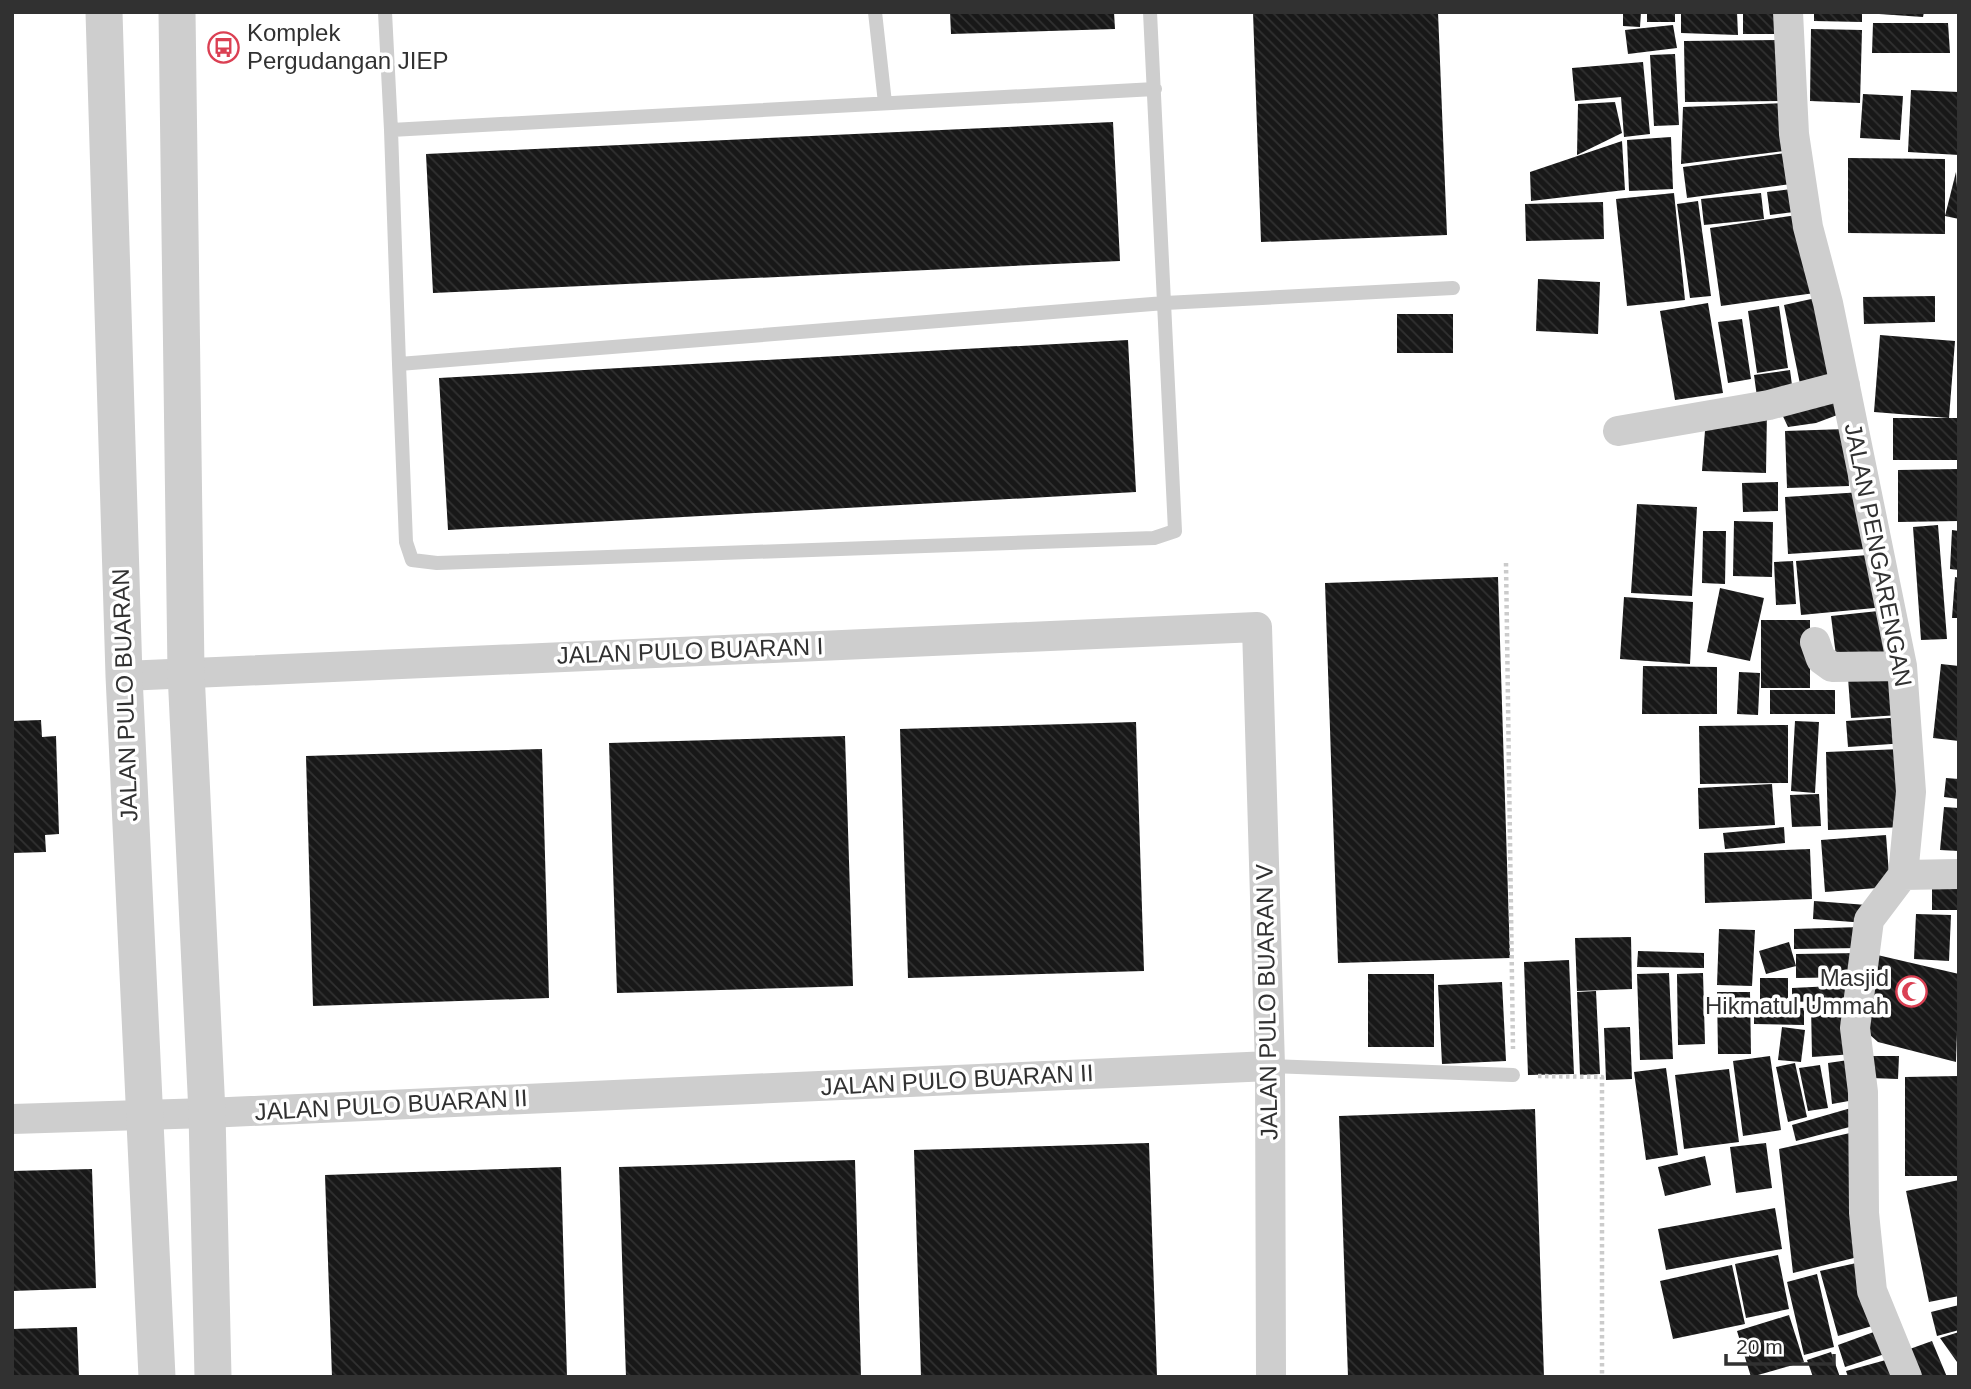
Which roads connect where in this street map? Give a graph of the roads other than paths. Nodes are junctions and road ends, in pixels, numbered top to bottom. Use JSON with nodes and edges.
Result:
{"nodes":[{"id":1,"x":104,"y":12,"type":"edge"},
{"id":2,"x":177,"y":12,"type":"edge"},
{"id":3,"x":385,"y":12,"type":"edge"},
{"id":4,"x":875,"y":12,"type":"edge"},
{"id":5,"x":1150,"y":12,"type":"edge"},
{"id":6,"x":1788,"y":12,"type":"edge"},
{"id":7,"x":1154,"y":89,"type":"junction"},
{"id":8,"x":885,"y":103,"type":"junction"},
{"id":9,"x":391,"y":130,"type":"junction"},
{"id":10,"x":1453,"y":288,"type":"dead end"},
{"id":11,"x":1165,"y":303,"type":"junction"},
{"id":12,"x":399,"y":364,"type":"junction"},
{"id":13,"x":1845,"y":385,"type":"junction"},
{"id":14,"x":1618,"y":431,"type":"dead end"},
{"id":15,"x":1257,"y":627,"type":"joint"},
{"id":16,"x":1815,"y":642,"type":"dead end"},
{"id":17,"x":1902,"y":666,"type":"junction"},
{"id":18,"x":186,"y":672,"type":"junction"},
{"id":19,"x":124,"y":676,"type":"junction"},
{"id":20,"x":1959,"y":874,"type":"edge"},
{"id":21,"x":1903,"y":875,"type":"junction"},
{"id":22,"x":1270,"y":1066,"type":"junction"},
{"id":23,"x":1513,"y":1075,"type":"road end"},
{"id":24,"x":207,"y":1113,"type":"junction"},
{"id":25,"x":143,"y":1116,"type":"junction"},
{"id":26,"x":12,"y":1119,"type":"edge"},
{"id":27,"x":157,"y":1377,"type":"edge"},
{"id":28,"x":213,"y":1377,"type":"edge"},
{"id":29,"x":1272,"y":1377,"type":"edge"},
{"id":30,"x":1907,"y":1377,"type":"edge"}],
"edges":[{"from":1,"to":19,"type":"street","name":"JALAN PULO BUARAN"},
{"from":2,"to":18,"type":"street"},
{"from":3,"to":9,"type":"lane"},
{"from":4,"to":8,"type":"lane"},
{"from":5,"to":7,"type":"lane"},
{"from":6,"to":13,"type":"street","name":"JALAN PENGARENGAN"},
{"from":7,"to":8,"type":"lane"},
{"from":7,"to":11,"type":"lane"},
{"from":8,"to":9,"type":"lane"},
{"from":9,"to":12,"type":"lane"},
{"from":10,"to":11,"type":"lane"},
{"from":11,"to":12,"type":"lane"},
{"from":11,"to":12,"type":"lane"},
{"from":13,"to":14,"type":"street"},
{"from":13,"to":17,"type":"street","name":"JALAN PENGARENGAN"},
{"from":15,"to":18,"type":"street","name":"JALAN PULO BUARAN I"},
{"from":15,"to":22,"type":"street","name":"JALAN PULO BUARAN V"},
{"from":16,"to":17,"type":"street"},
{"from":17,"to":21,"type":"street","name":"JALAN PENGARENGAN"},
{"from":18,"to":19,"type":"street","name":"JALAN PULO BUARAN I"},
{"from":18,"to":24,"type":"street"},
{"from":19,"to":25,"type":"street","name":"JALAN PULO BUARAN"},
{"from":20,"to":21,"type":"street"},
{"from":21,"to":30,"type":"street"},
{"from":22,"to":23,"type":"lane","name":"JALAN PULO BUARAN II"},
{"from":22,"to":24,"type":"street","name":"JALAN PULO BUARAN II"},
{"from":22,"to":29,"type":"street","name":"JALAN PULO BUARAN V"},
{"from":24,"to":25,"type":"street","name":"JALAN PULO BUARAN II"},
{"from":24,"to":28,"type":"street"},
{"from":25,"to":26,"type":"street","name":"JALAN PULO BUARAN II"},
{"from":25,"to":27,"type":"street","name":"JALAN PULO BUARAN"}]}
